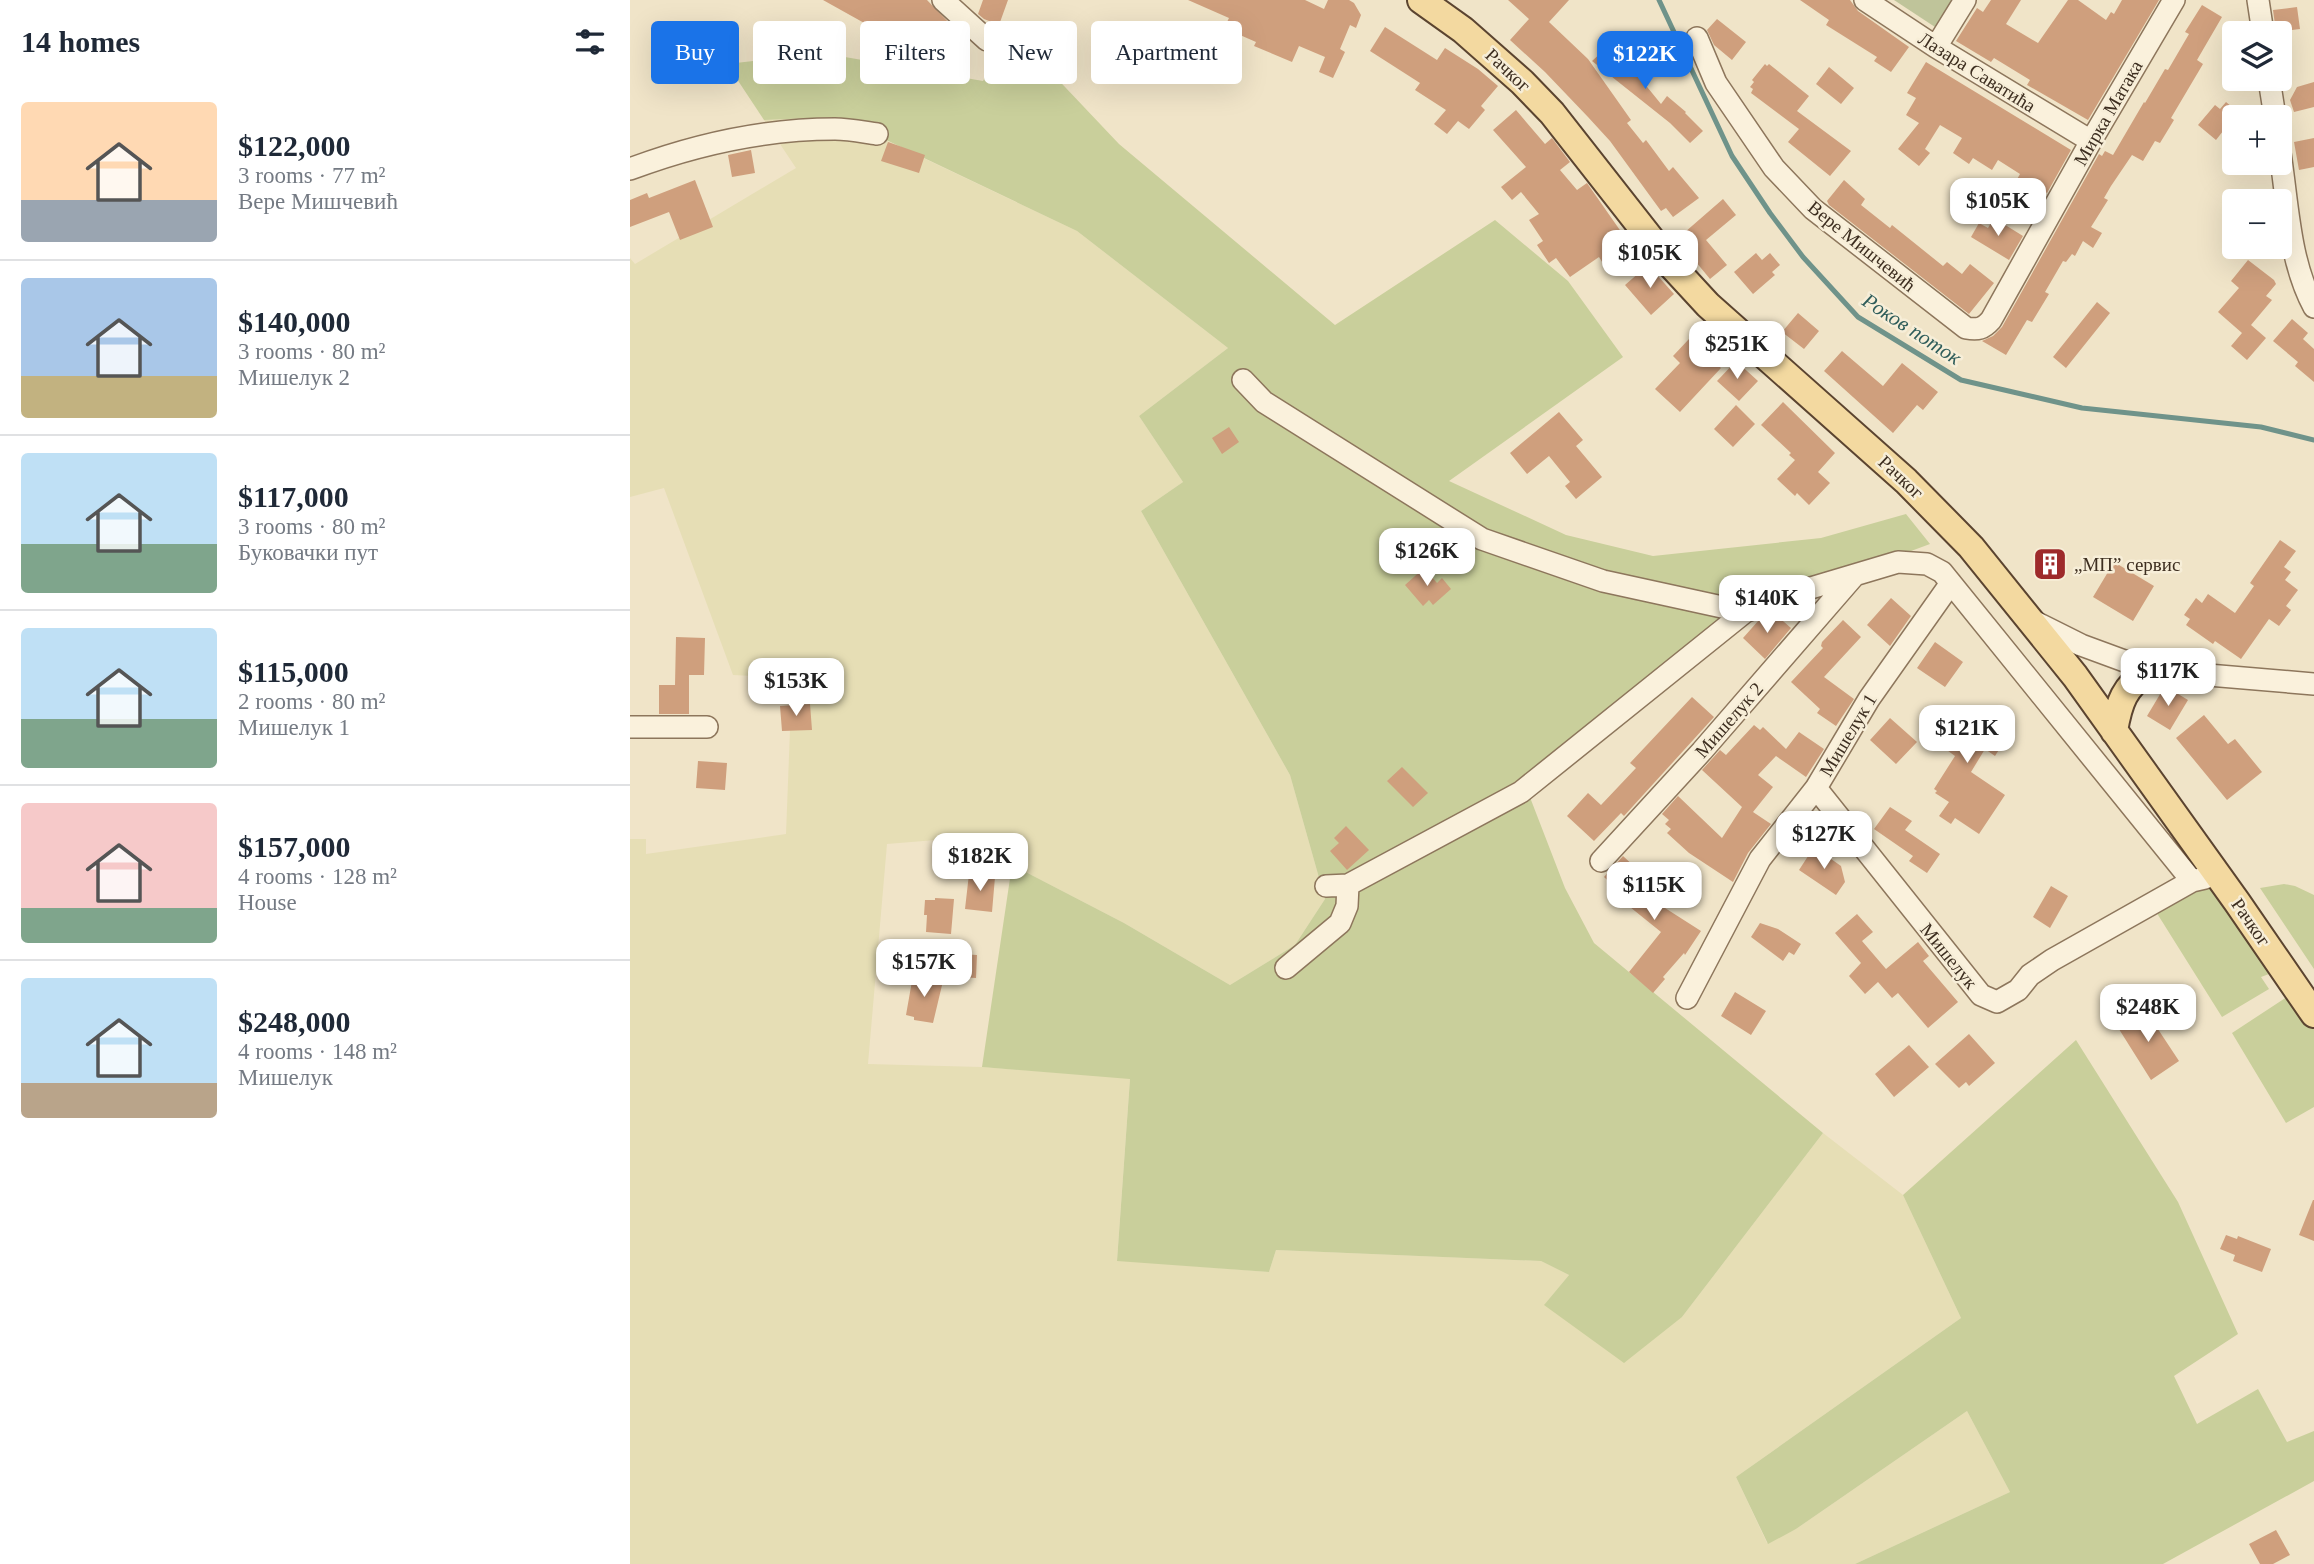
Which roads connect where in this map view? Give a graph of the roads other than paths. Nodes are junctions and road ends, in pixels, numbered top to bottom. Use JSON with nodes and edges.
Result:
{"nodes":[{"id":1,"x":943,"y":0,"type":"edge"},
{"id":2,"x":1421,"y":0,"type":"edge"},
{"id":3,"x":1865,"y":0,"type":"edge"},
{"id":4,"x":1965,"y":0,"type":"edge"},
{"id":5,"x":2174,"y":0,"type":"edge"},
{"id":6,"x":2258,"y":0,"type":"edge"},
{"id":7,"x":2261,"y":21,"type":"edge"},
{"id":8,"x":984,"y":37,"type":"edge"},
{"id":9,"x":1698,"y":38,"type":"dead end"},
{"id":10,"x":1936,"y":47,"type":"junction"},
{"id":11,"x":877,"y":134,"type":"dead end"},
{"id":12,"x":2091,"y":141,"type":"junction"},
{"id":13,"x":630,"y":169,"type":"edge"},
{"id":14,"x":2283,"y":175,"type":"edge"},
{"id":15,"x":2314,"y":307,"type":"edge"},
{"id":16,"x":1976,"y":330,"type":"joint"},
{"id":17,"x":1243,"y":380,"type":"dead end"},
{"id":18,"x":1854,"y":575,"type":"junction"},
{"id":19,"x":1951,"y":583,"type":"junction"},
{"id":20,"x":1745,"y":612,"type":"junction"},
{"id":21,"x":2031,"y":620,"type":"junction"},
{"id":22,"x":2149,"y":670,"type":"junction"},
{"id":23,"x":2314,"y":684,"type":"edge"},
{"id":24,"x":630,"y":727,"type":"edge"},
{"id":25,"x":707,"y":727,"type":"dead end"},
{"id":26,"x":2114,"y":731,"type":"junction"},
{"id":27,"x":1815,"y":788,"type":"junction"},
{"id":28,"x":1601,"y":861,"type":"dead end"},
{"id":29,"x":2204,"y":877,"type":"junction"},
{"id":30,"x":1348,"y":885,"type":"junction"},
{"id":31,"x":1326,"y":886,"type":"dead end"},
{"id":32,"x":1286,"y":968,"type":"dead end"},
{"id":33,"x":1687,"y":998,"type":"dead end"},
{"id":34,"x":2314,"y":1014,"type":"edge"}],
"edges":[{"from":1,"to":8,"type":"street"},
{"from":2,"to":21,"type":"main road","name":"Рачког"},
{"from":3,"to":10,"type":"street","name":"Лазара Саватића"},
{"from":4,"to":10,"type":"street"},
{"from":5,"to":12,"type":"street","name":"Мирка Матака"},
{"from":6,"to":7,"type":"street"},
{"from":9,"to":16,"type":"street","name":"Вере Мишчевић"},
{"from":10,"to":12,"type":"street","name":"Лазара Саватића"},
{"from":11,"to":13,"type":"street"},
{"from":12,"to":16,"type":"street","name":"Мирка Матака"},
{"from":14,"to":15,"type":"street"},
{"from":17,"to":20,"type":"street"},
{"from":18,"to":19,"type":"street"},
{"from":18,"to":20,"type":"street"},
{"from":18,"to":28,"type":"street","name":"Мишелук 2"},
{"from":19,"to":27,"type":"street","name":"Мишелук 1"},
{"from":19,"to":29,"type":"street"},
{"from":20,"to":30,"type":"street"},
{"from":21,"to":22,"type":"street"},
{"from":21,"to":26,"type":"main road","name":"Рачког"},
{"from":22,"to":23,"type":"street"},
{"from":22,"to":26,"type":"main road"},
{"from":24,"to":25,"type":"street"},
{"from":26,"to":29,"type":"main road","name":"Рачког"},
{"from":27,"to":29,"type":"street","name":"Мишелук"},
{"from":27,"to":33,"type":"street","name":"Мишелук 1"},
{"from":29,"to":34,"type":"main road","name":"Рачког"},
{"from":30,"to":31,"type":"street"},
{"from":30,"to":32,"type":"street"}]}
